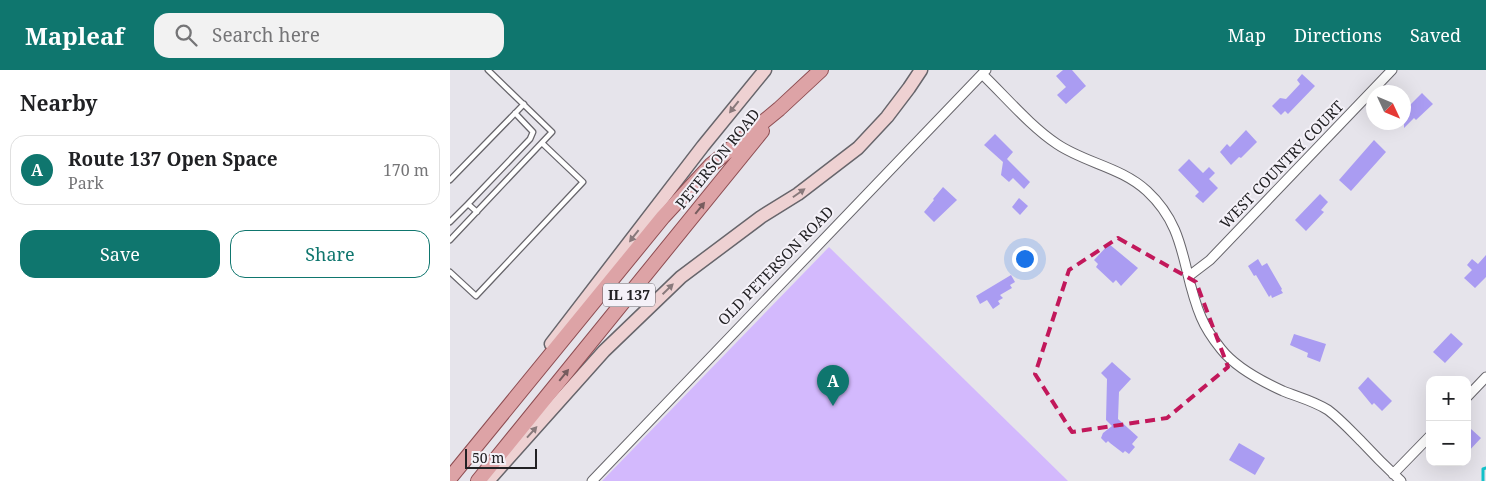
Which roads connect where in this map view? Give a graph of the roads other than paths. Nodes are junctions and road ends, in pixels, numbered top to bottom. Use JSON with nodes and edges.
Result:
{"nodes":[{"id":1,"x":488,"y":70,"type":"edge"},
{"id":2,"x":765,"y":70,"type":"edge"},
{"id":3,"x":820,"y":70,"type":"edge"},
{"id":4,"x":921,"y":70,"type":"edge"},
{"id":5,"x":1392,"y":70,"type":"edge"},
{"id":6,"x":984,"y":72,"type":"edge"},
{"id":7,"x":524,"y":104,"type":"junction"},
{"id":8,"x":779,"y":109,"type":"junction"},
{"id":9,"x":515,"y":114,"type":"junction"},
{"id":10,"x":542,"y":143,"type":"junction"},
{"id":11,"x":450,"y":180,"type":"edge"},
{"id":12,"x":468,"y":204,"type":"junction"},
{"id":13,"x":478,"y":212,"type":"junction"},
{"id":14,"x":450,"y":222,"type":"edge"},
{"id":15,"x":450,"y":240,"type":"edge"},
{"id":16,"x":450,"y":272,"type":"edge"},
{"id":17,"x":1189,"y":276,"type":"junction"},
{"id":18,"x":1486,"y":377,"type":"edge"},
{"id":19,"x":1471,"y":393,"type":"edge"},
{"id":20,"x":1426,"y":440,"type":"edge"},
{"id":21,"x":465,"y":460,"type":"junction"},
{"id":22,"x":1393,"y":474,"type":"junction"},
{"id":23,"x":450,"y":478,"type":"edge"},
{"id":24,"x":478,"y":481,"type":"edge"},
{"id":25,"x":488,"y":481,"type":"edge"},
{"id":26,"x":592,"y":481,"type":"edge"},
{"id":27,"x":1401,"y":481,"type":"edge"}],
"edges":[{"from":1,"to":7,"type":"lane"},
{"from":2,"to":21,"type":"main road","name":"PETERSON ROAD","one_way":true},
{"from":3,"to":8,"type":"main road","number":"IL 137"},
{"from":25,"to":4,"type":"main road","one_way":true},
{"from":5,"to":17,"type":"street","name":"WEST COUNTRY COURT"},
{"from":6,"to":17,"type":"street"},
{"from":6,"to":26,"type":"street","name":"OLD PETERSON ROAD"},
{"from":7,"to":9,"type":"lane"},
{"from":7,"to":10,"type":"lane"},
{"from":8,"to":21,"type":"main road","name":"PETERSON ROAD","number":"IL 137"},
{"from":24,"to":8,"type":"main road","name":"PETERSON ROAD","number":"IL 137","one_way":true},
{"from":9,"to":11,"type":"lane"},
{"from":9,"to":12,"type":"lane"},
{"from":10,"to":13,"type":"lane"},
{"from":10,"to":16,"type":"lane"},
{"from":12,"to":13,"type":"lane"},
{"from":12,"to":14,"type":"lane"},
{"from":13,"to":15,"type":"lane"},
{"from":17,"to":22,"type":"street"},
{"from":18,"to":19,"type":"street"},
{"from":20,"to":22,"type":"street"},
{"from":21,"to":23,"type":"main road","name":"PETERSON ROAD","number":"IL 137"},
{"from":22,"to":27,"type":"street"}]}
